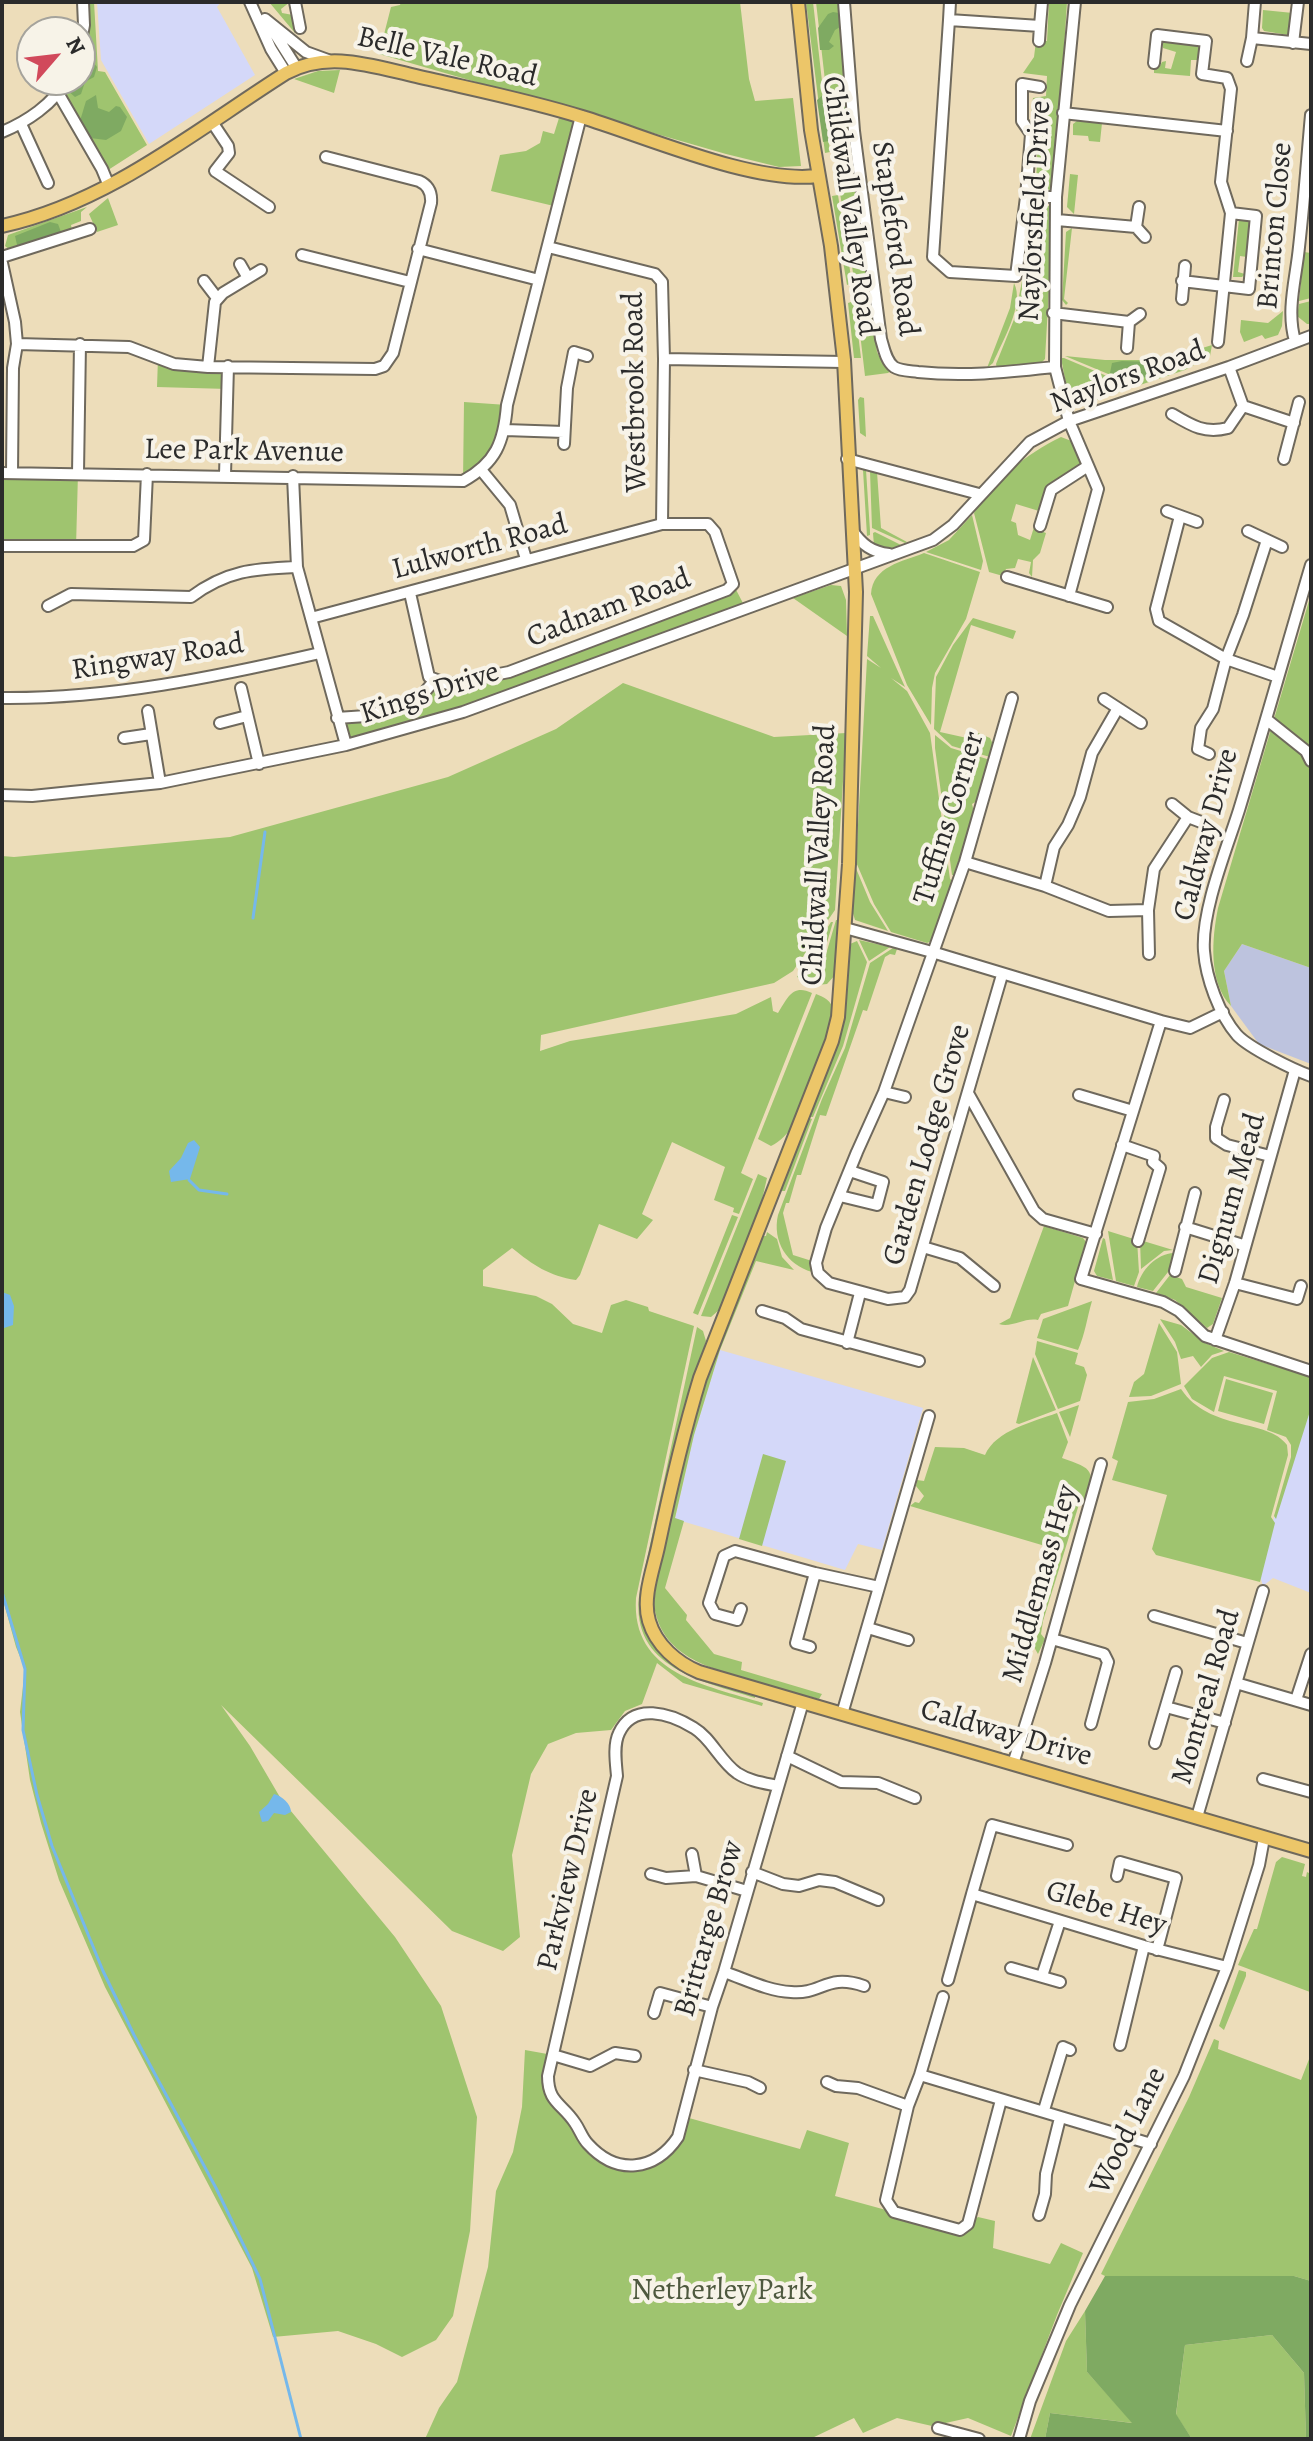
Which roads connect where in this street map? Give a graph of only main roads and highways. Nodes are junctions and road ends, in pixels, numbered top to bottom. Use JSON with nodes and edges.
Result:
{"nodes":[{"id":1,"x":798,"y":2,"type":"edge"},
{"id":2,"x":817,"y":176,"type":"junction"},
{"id":3,"x":2,"y":226,"type":"edge"},
{"id":4,"x":686,"y":1666,"type":"joint"},
{"id":5,"x":1311,"y":1851,"type":"edge"}],
"edges":[{"from":1,"to":2,"type":"main road","name":"Childwall Valley Road"},
{"from":2,"to":3,"type":"main road","name":"Belle Vale Road"},
{"from":2,"to":4,"type":"main road","name":"Childwall Valley Road"},
{"from":4,"to":5,"type":"main road","name":"Caldway Drive"}]}
